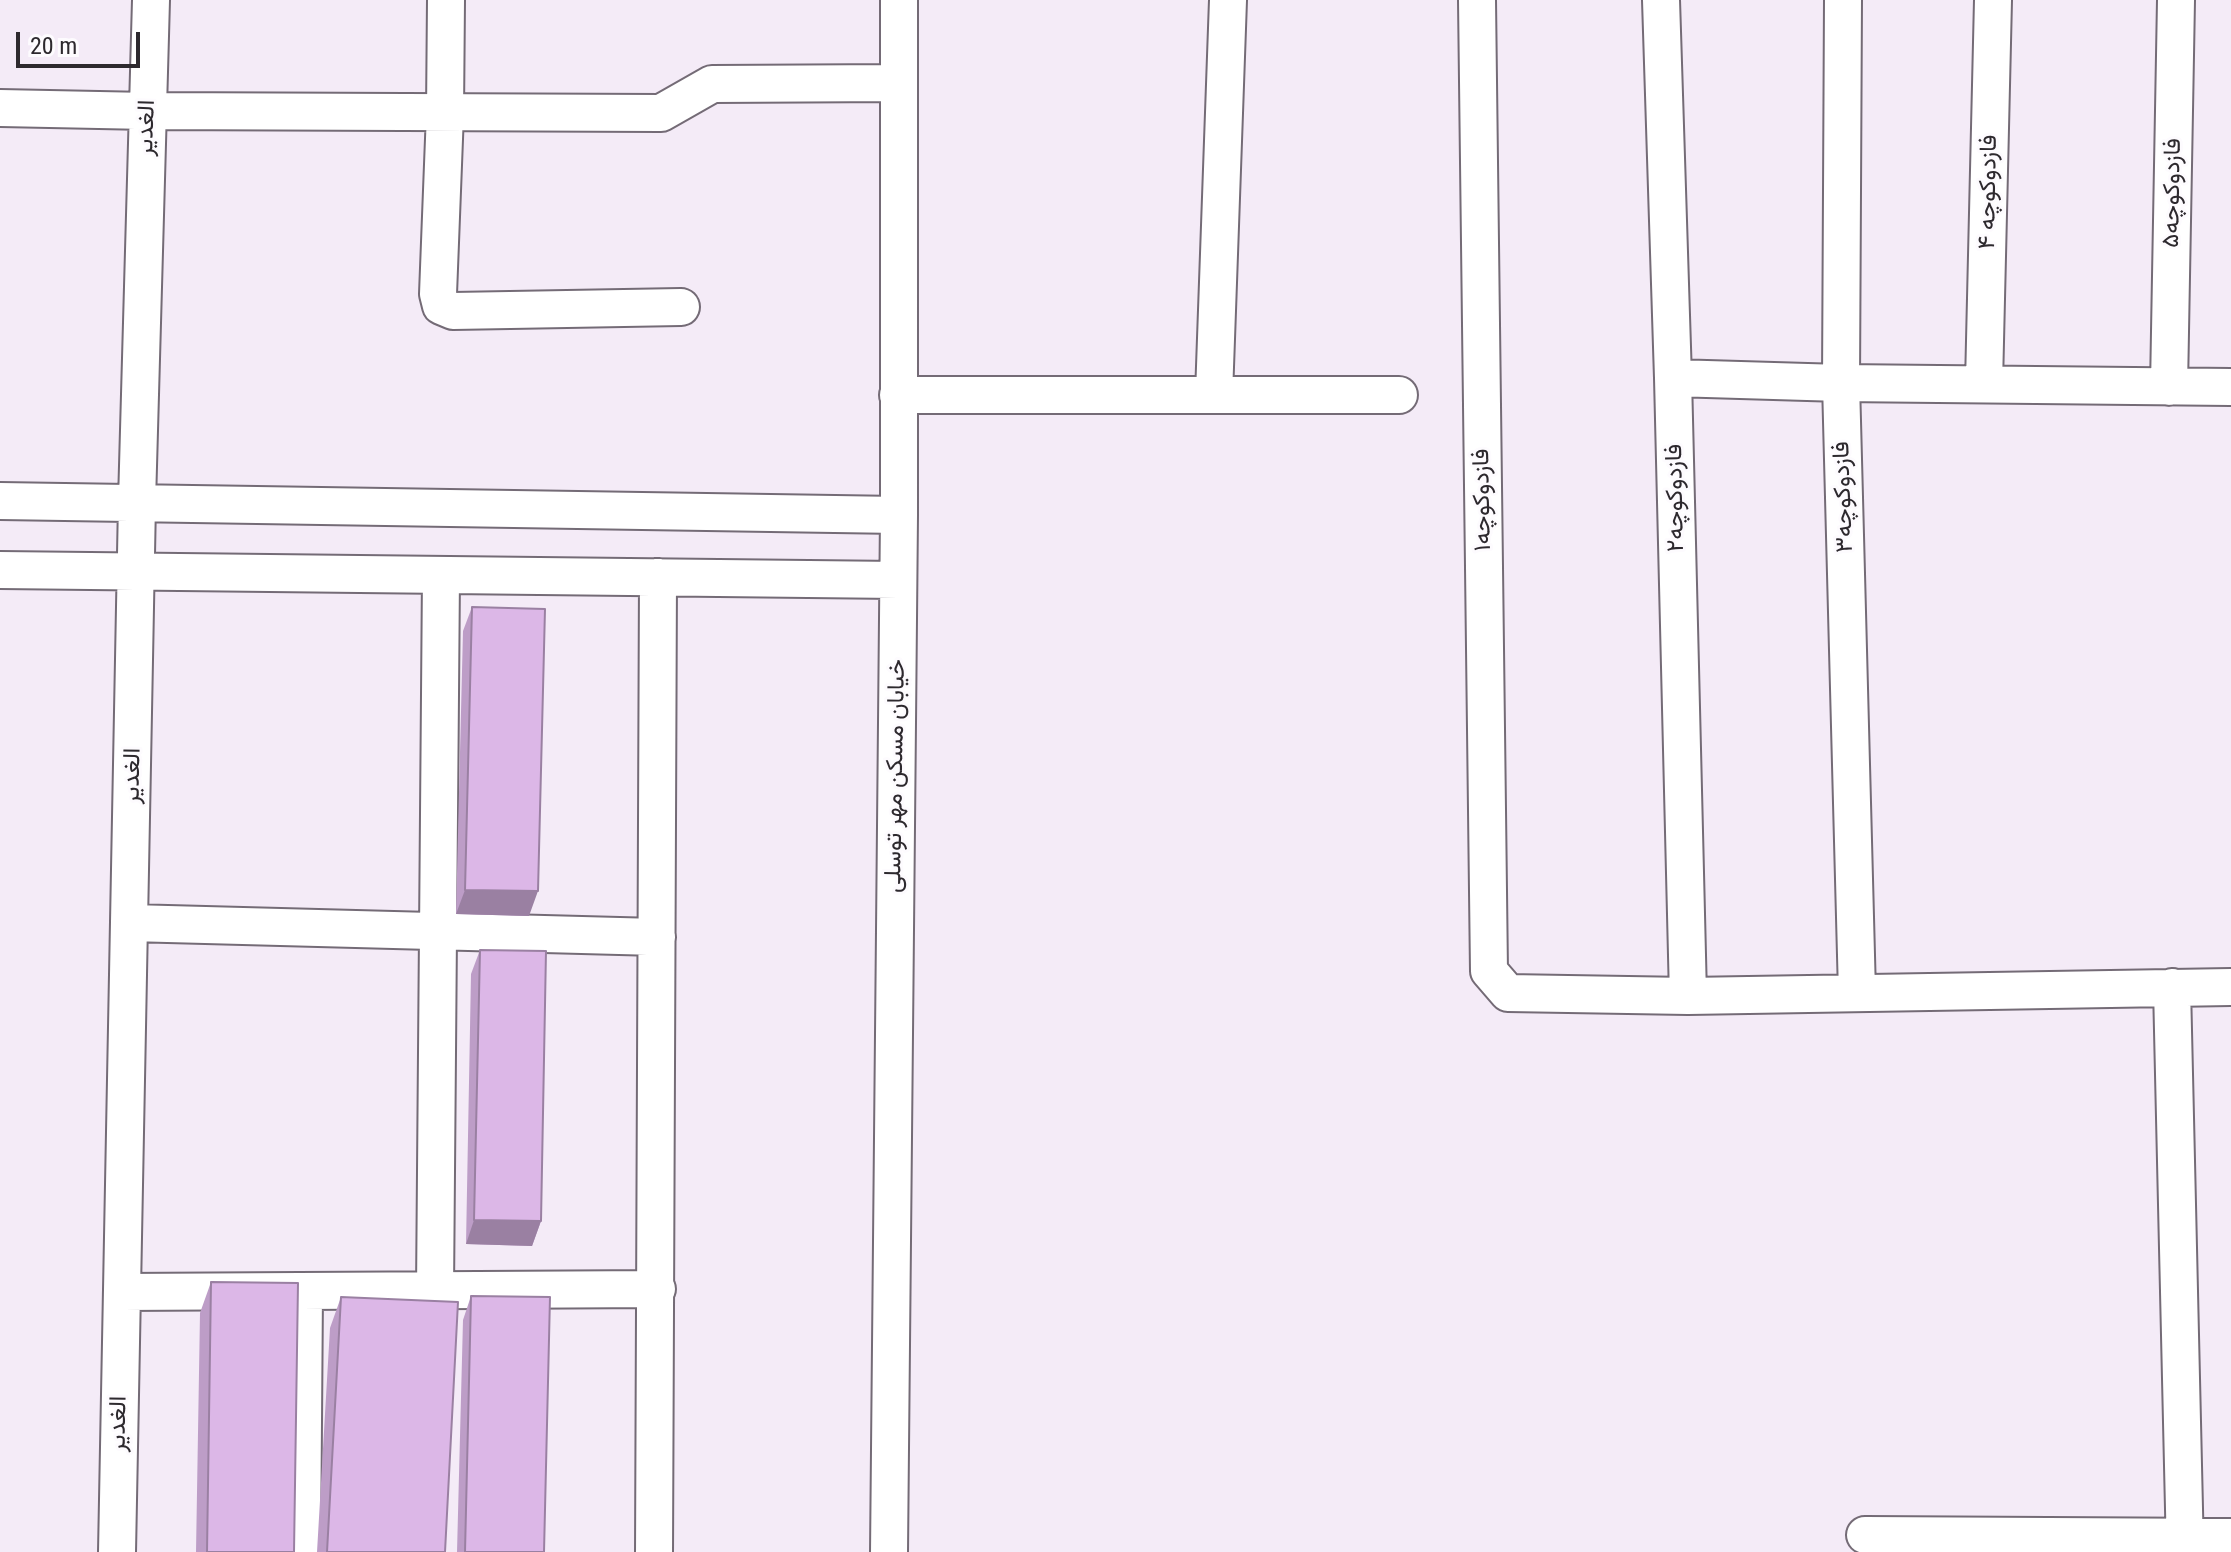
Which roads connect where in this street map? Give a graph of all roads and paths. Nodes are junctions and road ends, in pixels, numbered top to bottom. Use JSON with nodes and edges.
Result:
{"nodes":[{"id":1,"x":151,"y":0,"type":"edge"},
{"id":2,"x":446,"y":0,"type":"edge"},
{"id":3,"x":899,"y":0,"type":"edge"},
{"id":4,"x":1228,"y":0,"type":"edge"},
{"id":5,"x":1477,"y":0,"type":"edge"},
{"id":6,"x":1661,"y":0,"type":"edge"},
{"id":7,"x":1843,"y":0,"type":"edge"},
{"id":8,"x":1993,"y":0,"type":"edge"},
{"id":9,"x":2176,"y":0,"type":"edge"},
{"id":10,"x":897,"y":83,"type":"junction"},
{"id":11,"x":0,"y":108,"type":"edge"},
{"id":12,"x":148,"y":111,"type":"junction"},
{"id":13,"x":445,"y":113,"type":"junction"},
{"id":14,"x":681,"y":307,"type":"dead end"},
{"id":15,"x":1673,"y":378,"type":"junction"},
{"id":16,"x":1841,"y":383,"type":"junction"},
{"id":17,"x":1984,"y":384,"type":"junction"},
{"id":18,"x":2169,"y":387,"type":"junction"},
{"id":19,"x":2231,"y":387,"type":"edge"},
{"id":20,"x":898,"y":395,"type":"junction"},
{"id":21,"x":1214,"y":395,"type":"junction"},
{"id":22,"x":1399,"y":395,"type":"dead end"},
{"id":23,"x":0,"y":501,"type":"edge"},
{"id":24,"x":137,"y":502,"type":"junction"},
{"id":25,"x":899,"y":515,"type":"junction"},
{"id":26,"x":0,"y":570,"type":"edge"},
{"id":27,"x":137,"y":571,"type":"junction"},
{"id":28,"x":441,"y":575,"type":"junction"},
{"id":29,"x":658,"y":577,"type":"junction"},
{"id":30,"x":898,"y":580,"type":"junction"},
{"id":31,"x":130,"y":923,"type":"junction"},
{"id":32,"x":438,"y":931,"type":"junction"},
{"id":33,"x":657,"y":937,"type":"junction"},
{"id":34,"x":2172,"y":987,"type":"junction"},
{"id":35,"x":2231,"y":987,"type":"edge"},
{"id":36,"x":1857,"y":993,"type":"junction"},
{"id":37,"x":1688,"y":996,"type":"junction"},
{"id":38,"x":657,"y":1289,"type":"junction"},
{"id":39,"x":435,"y":1290,"type":"junction"},
{"id":40,"x":304,"y":1291,"type":"junction"},
{"id":41,"x":122,"y":1292,"type":"junction"},
{"id":42,"x":1865,"y":1535,"type":"dead end"},
{"id":43,"x":2231,"y":1537,"type":"edge"},
{"id":44,"x":2185,"y":1544,"type":"edge"},
{"id":45,"x":117,"y":1552,"type":"edge"},
{"id":46,"x":302,"y":1552,"type":"edge"},
{"id":47,"x":654,"y":1552,"type":"edge"},
{"id":48,"x":889,"y":1552,"type":"edge"}],
"edges":[{"from":1,"to":12,"type":"street","name":"الغدیر"},
{"from":2,"to":13,"type":"street"},
{"from":3,"to":10,"type":"street","name":"خیابان مسکن مهر توسلی"},
{"from":4,"to":21,"type":"street"},
{"from":5,"to":37,"type":"street","name":"فازدوکوچه۱"},
{"from":6,"to":15,"type":"street","name":"فازدوکوچه۲"},
{"from":7,"to":16,"type":"street","name":"فازدوکوچه۳"},
{"from":8,"to":17,"type":"street","name":"فازدوکوچه ۴"},
{"from":9,"to":18,"type":"street","name":"فازدوکوچه۵"},
{"from":10,"to":13,"type":"street"},
{"from":10,"to":20,"type":"street","name":"خیابان مسکن مهر توسلی"},
{"from":11,"to":12,"type":"street"},
{"from":12,"to":13,"type":"street"},
{"from":12,"to":24,"type":"street","name":"الغدیر"},
{"from":13,"to":14,"type":"street"},
{"from":15,"to":16,"type":"street"},
{"from":15,"to":37,"type":"street","name":"فازدوکوچه۲"},
{"from":16,"to":17,"type":"street"},
{"from":16,"to":36,"type":"street","name":"فازدوکوچه۳"},
{"from":17,"to":18,"type":"street"},
{"from":18,"to":19,"type":"street"},
{"from":20,"to":21,"type":"street"},
{"from":20,"to":25,"type":"street","name":"خیابان مسکن مهر توسلی"},
{"from":21,"to":22,"type":"street"},
{"from":23,"to":24,"type":"street"},
{"from":24,"to":25,"type":"street"},
{"from":24,"to":27,"type":"street","name":"الغدیر"},
{"from":25,"to":30,"type":"street","name":"خیابان مسکن مهر توسلی"},
{"from":26,"to":27,"type":"street"},
{"from":27,"to":28,"type":"street"},
{"from":27,"to":31,"type":"street","name":"الغدیر"},
{"from":28,"to":29,"type":"street"},
{"from":28,"to":32,"type":"street"},
{"from":29,"to":30,"type":"street"},
{"from":29,"to":33,"type":"street"},
{"from":30,"to":48,"type":"street","name":"خیابان مسکن مهر توسلی"},
{"from":31,"to":32,"type":"street"},
{"from":31,"to":41,"type":"street","name":"الغدیر"},
{"from":32,"to":33,"type":"street"},
{"from":32,"to":39,"type":"street"},
{"from":33,"to":38,"type":"street"},
{"from":34,"to":35,"type":"street"},
{"from":34,"to":36,"type":"street"},
{"from":34,"to":44,"type":"street"},
{"from":36,"to":37,"type":"street"},
{"from":38,"to":39,"type":"street"},
{"from":38,"to":47,"type":"street"},
{"from":39,"to":40,"type":"street"},
{"from":40,"to":41,"type":"street"},
{"from":40,"to":46,"type":"street"},
{"from":41,"to":45,"type":"street","name":"الغدیر"},
{"from":42,"to":44,"type":"street"},
{"from":43,"to":44,"type":"street"}]}
